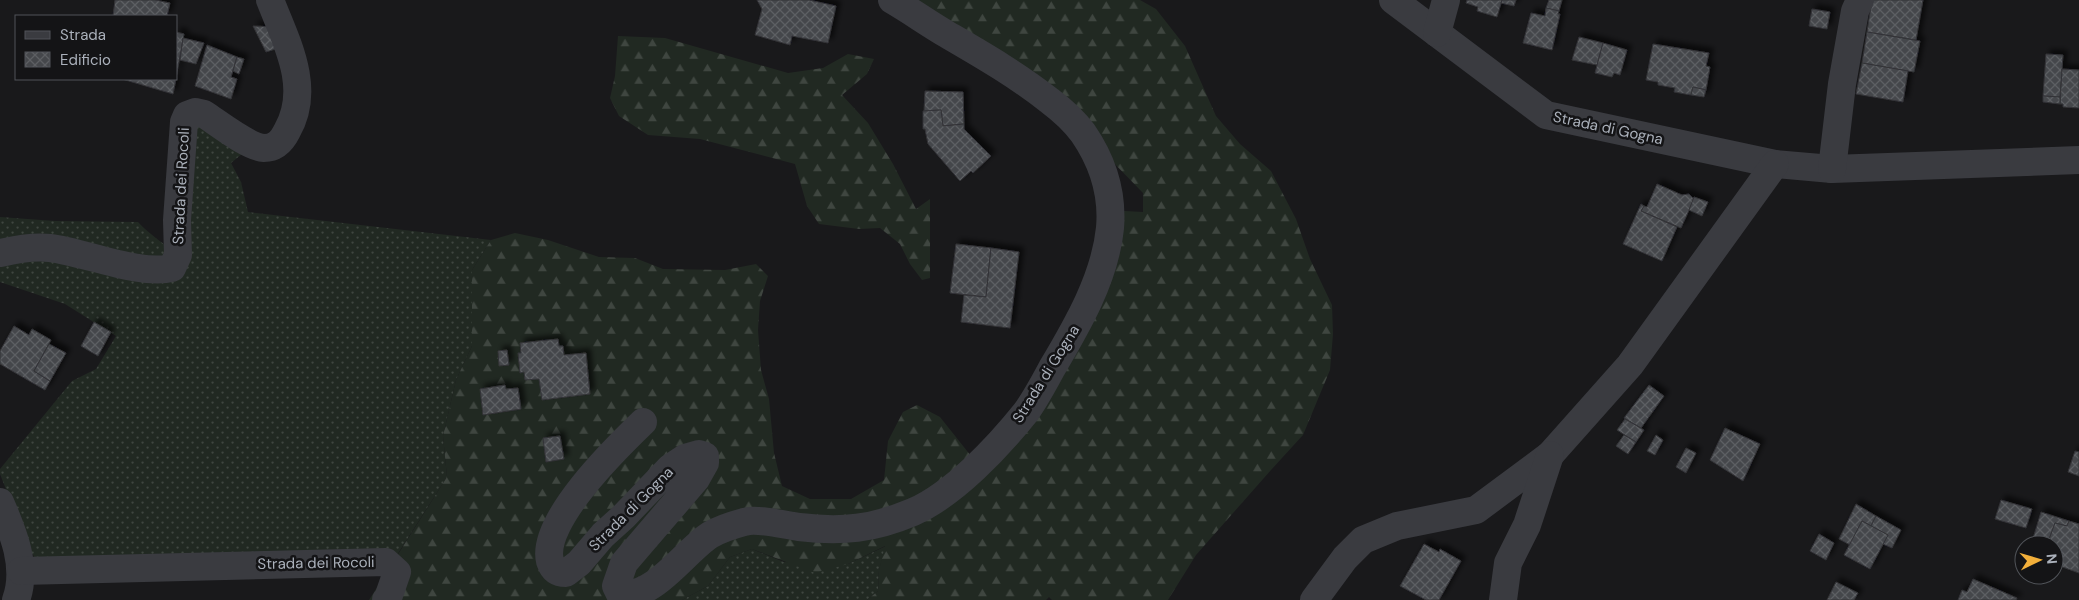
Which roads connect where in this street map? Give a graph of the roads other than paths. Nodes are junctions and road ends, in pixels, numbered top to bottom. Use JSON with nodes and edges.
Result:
{"nodes":[{"id":1,"x":270,"y":0,"type":"edge"},
{"id":2,"x":892,"y":0,"type":"edge"},
{"id":3,"x":1393,"y":0,"type":"edge"},
{"id":4,"x":1446,"y":0,"type":"edge"},
{"id":5,"x":1860,"y":0,"type":"edge"},
{"id":6,"x":1437,"y":33,"type":"junction"},
{"id":7,"x":2079,"y":160,"type":"edge"},
{"id":8,"x":1775,"y":164,"type":"junction"},
{"id":9,"x":1832,"y":169,"type":"junction"},
{"id":10,"x":0,"y":253,"type":"edge"},
{"id":11,"x":643,"y":422,"type":"dead end"},
{"id":12,"x":1550,"y":455,"type":"junction"},
{"id":13,"x":0,"y":502,"type":"edge"},
{"id":14,"x":20,"y":571,"type":"junction"},
{"id":15,"x":16,"y":600,"type":"edge"},
{"id":16,"x":386,"y":600,"type":"edge"},
{"id":17,"x":1314,"y":600,"type":"edge"},
{"id":18,"x":1503,"y":600,"type":"edge"}],
"edges":[{"from":1,"to":10,"type":"street","name":"Strada dei Rocoli"},
{"from":2,"to":11,"type":"street","name":"Strada di Gogna"},
{"from":3,"to":6,"type":"street","name":"Strada di Gogna"},
{"from":4,"to":6,"type":"street"},
{"from":5,"to":9,"type":"street"},
{"from":6,"to":8,"type":"street","name":"Strada di Gogna"},
{"from":7,"to":9,"type":"street","name":"Strada di Gogna"},
{"from":8,"to":9,"type":"street","name":"Strada di Gogna"},
{"from":8,"to":12,"type":"street"},
{"from":12,"to":17,"type":"street"},
{"from":12,"to":18,"type":"street"},
{"from":13,"to":14,"type":"street"},
{"from":14,"to":15,"type":"street"},
{"from":14,"to":16,"type":"street","name":"Strada dei Rocoli"}]}
